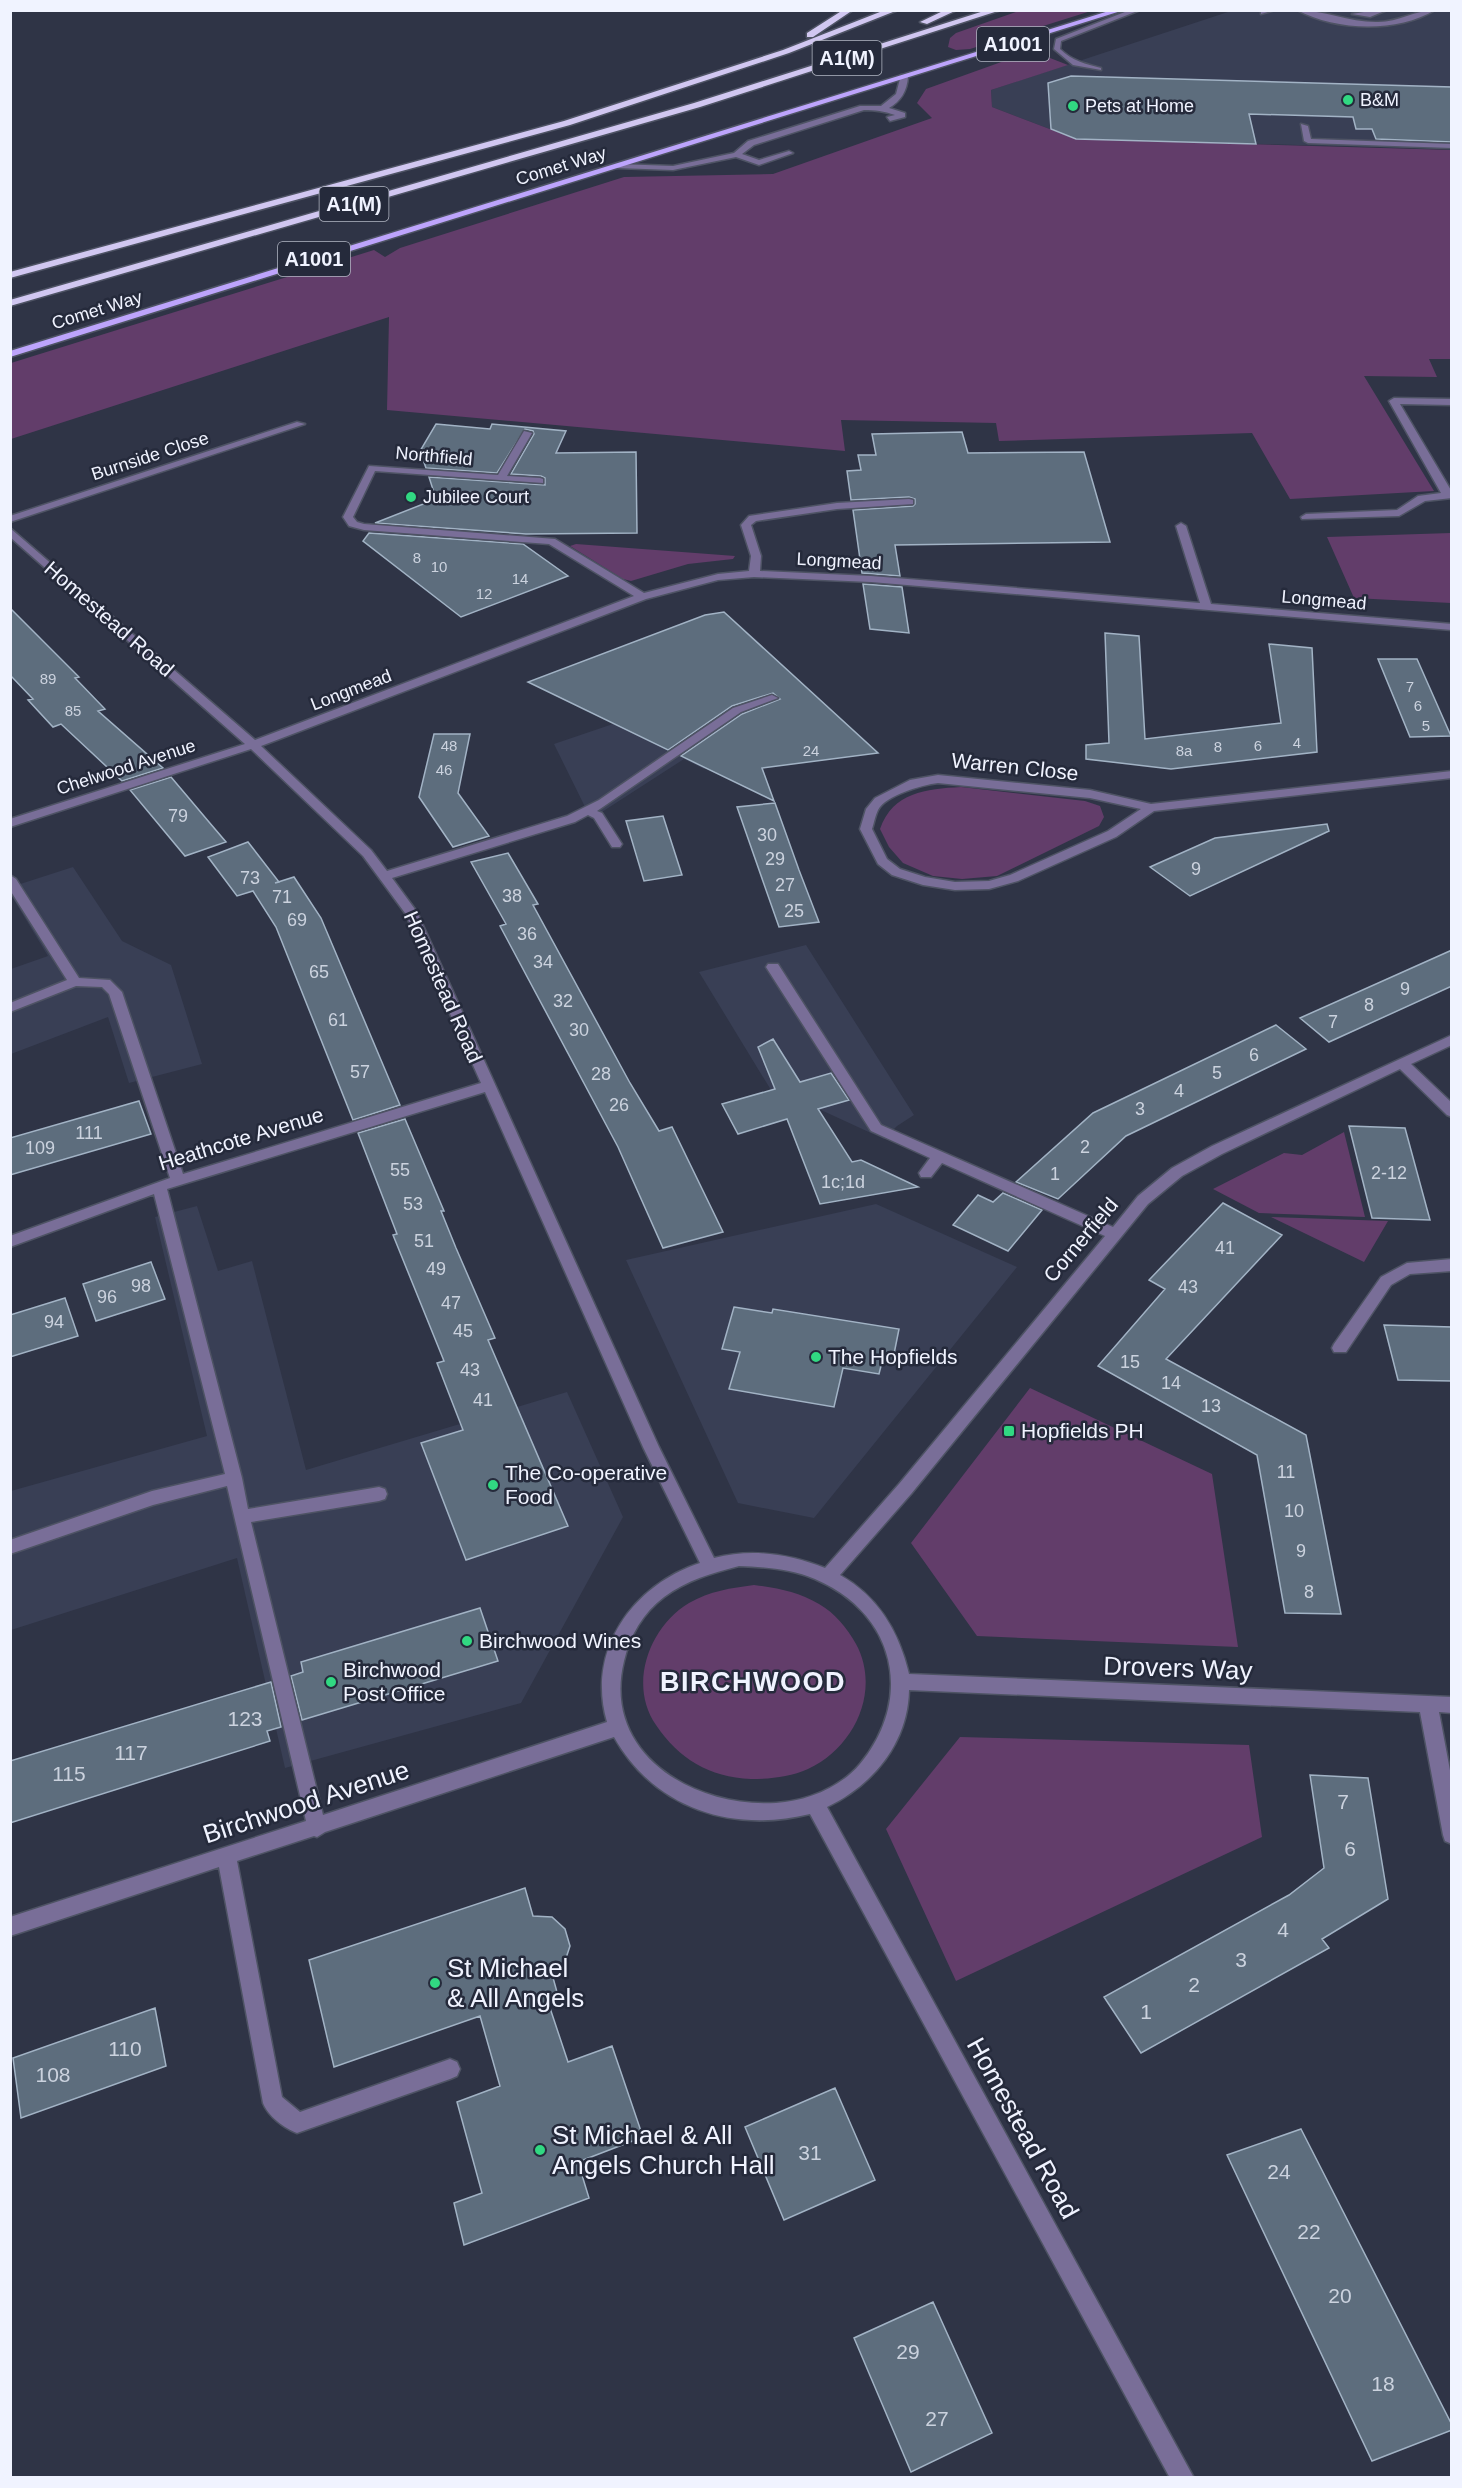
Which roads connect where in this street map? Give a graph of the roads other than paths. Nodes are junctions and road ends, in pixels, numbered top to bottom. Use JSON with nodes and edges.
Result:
{"nodes":[{"id":1,"x":849,"y":10,"type":"edge"},
{"id":2,"x":894,"y":10,"type":"edge"},
{"id":3,"x":953,"y":10,"type":"edge"},
{"id":4,"x":997,"y":10,"type":"edge"},
{"id":5,"x":1121,"y":10,"type":"edge"},
{"id":6,"x":1137,"y":10,"type":"edge"},
{"id":7,"x":1272,"y":10,"type":"edge"},
{"id":8,"x":1300,"y":10,"type":"edge"},
{"id":9,"x":1328,"y":10,"type":"edge"},
{"id":10,"x":1357,"y":10,"type":"edge"},
{"id":11,"x":1384,"y":10,"type":"edge"},
{"id":12,"x":1432,"y":10,"type":"edge"},
{"id":13,"x":1397,"y":11,"type":"edge"},
{"id":14,"x":1263,"y":13,"type":"dead end"},
{"id":15,"x":1344,"y":14,"type":"junction"},
{"id":16,"x":1370,"y":15,"type":"junction"},
{"id":17,"x":1334,"y":18,"type":"junction"},
{"id":18,"x":778,"y":55,"type":"junction"},
{"id":19,"x":1099,"y":69,"type":"dead end"},
{"id":20,"x":904,"y":77,"type":"junction"},
{"id":21,"x":697,"y":105,"type":"junction"},
{"id":22,"x":883,"y":108,"type":"junction"},
{"id":23,"x":890,"y":119,"type":"dead end"},
{"id":24,"x":1304,"y":126,"type":"dead end"},
{"id":25,"x":1452,"y":146,"type":"edge"},
{"id":26,"x":789,"y":153,"type":"dead end"},
{"id":27,"x":737,"y":155,"type":"junction"},
{"id":28,"x":617,"y":166,"type":"junction"},
{"id":29,"x":10,"y":275,"type":"edge"},
{"id":30,"x":10,"y":303,"type":"edge"},
{"id":31,"x":10,"y":354,"type":"edge"},
{"id":32,"x":1452,"y":402,"type":"edge"},
{"id":33,"x":300,"y":424,"type":"dead end"},
{"id":34,"x":527,"y":433,"type":"dead end"},
{"id":35,"x":501,"y":478,"type":"junction"},
{"id":36,"x":540,"y":482,"type":"dead end"},
{"id":37,"x":1449,"y":495,"type":"edge"},
{"id":38,"x":909,"y":502,"type":"dead end"},
{"id":39,"x":1306,"y":517,"type":"dead end"},
{"id":40,"x":10,"y":519,"type":"edge"},
{"id":41,"x":1181,"y":526,"type":"dead end"},
{"id":42,"x":10,"y":531,"type":"edge"},
{"id":43,"x":754,"y":574,"type":"junction"},
{"id":44,"x":642,"y":597,"type":"junction"},
{"id":45,"x":1207,"y":607,"type":"junction"},
{"id":46,"x":1452,"y":627,"type":"edge"},
{"id":47,"x":772,"y":698,"type":"dead end"},
{"id":48,"x":253,"y":745,"type":"junction"},
{"id":49,"x":1452,"y":774,"type":"edge"},
{"id":50,"x":1151,"y":808,"type":"junction"},
{"id":51,"x":587,"y":810,"type":"junction"},
{"id":52,"x":10,"y":823,"type":"edge"},
{"id":53,"x":616,"y":844,"type":"dead end"},
{"id":54,"x":384,"y":876,"type":"junction"},
{"id":55,"x":10,"y":879,"type":"edge"},
{"id":56,"x":772,"y":967,"type":"dead end"},
{"id":57,"x":75,"y":982,"type":"junction"},
{"id":58,"x":10,"y":1008,"type":"edge"},
{"id":59,"x":1452,"y":1039,"type":"edge"},
{"id":60,"x":1402,"y":1062,"type":"junction"},
{"id":61,"x":487,"y":1086,"type":"junction"},
{"id":62,"x":1452,"y":1112,"type":"edge"},
{"id":63,"x":939,"y":1156,"type":"junction"},
{"id":64,"x":926,"y":1173,"type":"dead end"},
{"id":65,"x":178,"y":1180,"type":"junction"},
{"id":66,"x":159,"y":1186,"type":"junction"},
{"id":67,"x":1113,"y":1233,"type":"junction"},
{"id":68,"x":10,"y":1242,"type":"edge"},
{"id":69,"x":1452,"y":1265,"type":"edge"},
{"id":70,"x":1340,"y":1348,"type":"dead end"},
{"id":71,"x":234,"y":1478,"type":"junction"},
{"id":72,"x":379,"y":1494,"type":"dead end"},
{"id":73,"x":241,"y":1517,"type":"junction"},
{"id":74,"x":10,"y":1547,"type":"edge"},
{"id":75,"x":709,"y":1564,"type":"junction"},
{"id":76,"x":829,"y":1576,"type":"junction"},
{"id":77,"x":902,"y":1682,"type":"junction"},
{"id":78,"x":1428,"y":1704,"type":"junction"},
{"id":79,"x":1452,"y":1705,"type":"edge"},
{"id":80,"x":618,"y":1726,"type":"junction"},
{"id":81,"x":815,"y":1804,"type":"junction"},
{"id":82,"x":317,"y":1828,"type":"junction"},
{"id":83,"x":1452,"y":1835,"type":"edge"},
{"id":84,"x":227,"y":1857,"type":"junction"},
{"id":85,"x":10,"y":1927,"type":"edge"},
{"id":86,"x":450,"y":2069,"type":"dead end"},
{"id":87,"x":1183,"y":2478,"type":"edge"}],
"edges":[{"from":1,"to":18,"type":"highway","number":"A1(M)"},
{"from":2,"to":18,"type":"highway","number":"A1(M)"},
{"from":3,"to":21,"type":"highway","number":"A1(M)"},
{"from":4,"to":21,"type":"highway","number":"A1(M)"},
{"from":5,"to":20,"type":"main road","name":"Comet Way","number":"A1001"},
{"from":6,"to":19,"type":"street"},
{"from":7,"to":14,"type":"street"},
{"from":8,"to":17,"type":"street"},
{"from":9,"to":15,"type":"street"},
{"from":10,"to":15,"type":"street"},
{"from":11,"to":16,"type":"street"},
{"from":12,"to":17,"type":"street"},
{"from":13,"to":16,"type":"street"},
{"from":15,"to":16,"type":"street"},
{"from":15,"to":17,"type":"street"},
{"from":18,"to":29,"type":"highway","number":"A1(M)"},
{"from":20,"to":22,"type":"street"},
{"from":20,"to":28,"type":"main road","name":"Comet Way","number":"A1001"},
{"from":21,"to":30,"type":"highway","number":"A1(M)"},
{"from":22,"to":23,"type":"street"},
{"from":22,"to":27,"type":"street"},
{"from":24,"to":25,"type":"street"},
{"from":26,"to":27,"type":"street"},
{"from":27,"to":28,"type":"street"},
{"from":28,"to":31,"type":"main road","name":"Comet Way","number":"A1001"},
{"from":32,"to":37,"type":"street"},
{"from":33,"to":40,"type":"street","name":"Burnside Close"},
{"from":34,"to":35,"type":"street"},
{"from":35,"to":36,"type":"street","name":"Northfield"},
{"from":35,"to":44,"type":"street","name":"Northfield"},
{"from":37,"to":39,"type":"street"},
{"from":38,"to":43,"type":"street"},
{"from":41,"to":45,"type":"street"},
{"from":42,"to":48,"type":"street","name":"Homestead Road"},
{"from":43,"to":44,"type":"street","name":"Longmead"},
{"from":43,"to":45,"type":"street","name":"Longmead"},
{"from":44,"to":48,"type":"street","name":"Longmead"},
{"from":45,"to":46,"type":"street","name":"Longmead"},
{"from":47,"to":51,"type":"street"},
{"from":48,"to":52,"type":"street","name":"Chelwood Avenue"},
{"from":48,"to":54,"type":"street","name":"Homestead Road"},
{"from":49,"to":50,"type":"street","name":"Warren Close"},
{"from":50,"to":50,"type":"street","name":"Warren Close"},
{"from":51,"to":53,"type":"street"},
{"from":51,"to":54,"type":"street"},
{"from":54,"to":61,"type":"street","name":"Homestead Road"},
{"from":55,"to":57,"type":"street"},
{"from":56,"to":63,"type":"street"},
{"from":57,"to":58,"type":"street"},
{"from":57,"to":65,"type":"street"},
{"from":59,"to":60,"type":"street","name":"Cornerfield"},
{"from":60,"to":62,"type":"street"},
{"from":60,"to":67,"type":"street","name":"Cornerfield"},
{"from":61,"to":65,"type":"street","name":"Heathcote Avenue"},
{"from":61,"to":75,"type":"street","name":"Homestead Road"},
{"from":63,"to":64,"type":"street"},
{"from":63,"to":67,"type":"street"},
{"from":65,"to":66,"type":"street","name":"Heathcote Avenue"},
{"from":66,"to":68,"type":"street","name":"Heathcote Avenue"},
{"from":66,"to":71,"type":"street"},
{"from":67,"to":76,"type":"street","name":"Cornerfield"},
{"from":69,"to":70,"type":"street"},
{"from":71,"to":73,"type":"street"},
{"from":71,"to":74,"type":"street"},
{"from":72,"to":73,"type":"street"},
{"from":73,"to":82,"type":"street"},
{"from":75,"to":76,"type":"street"},
{"from":75,"to":80,"type":"street"},
{"from":76,"to":77,"type":"street"},
{"from":77,"to":78,"type":"street","name":"Drovers Way"},
{"from":77,"to":81,"type":"street"},
{"from":78,"to":79,"type":"street","name":"Drovers Way"},
{"from":78,"to":83,"type":"street"},
{"from":80,"to":81,"type":"street"},
{"from":80,"to":82,"type":"street","name":"Birchwood Avenue"},
{"from":81,"to":87,"type":"street","name":"Homestead Road"},
{"from":82,"to":84,"type":"street","name":"Birchwood Avenue"},
{"from":84,"to":85,"type":"street","name":"Birchwood Avenue"},
{"from":84,"to":86,"type":"street"}]}
